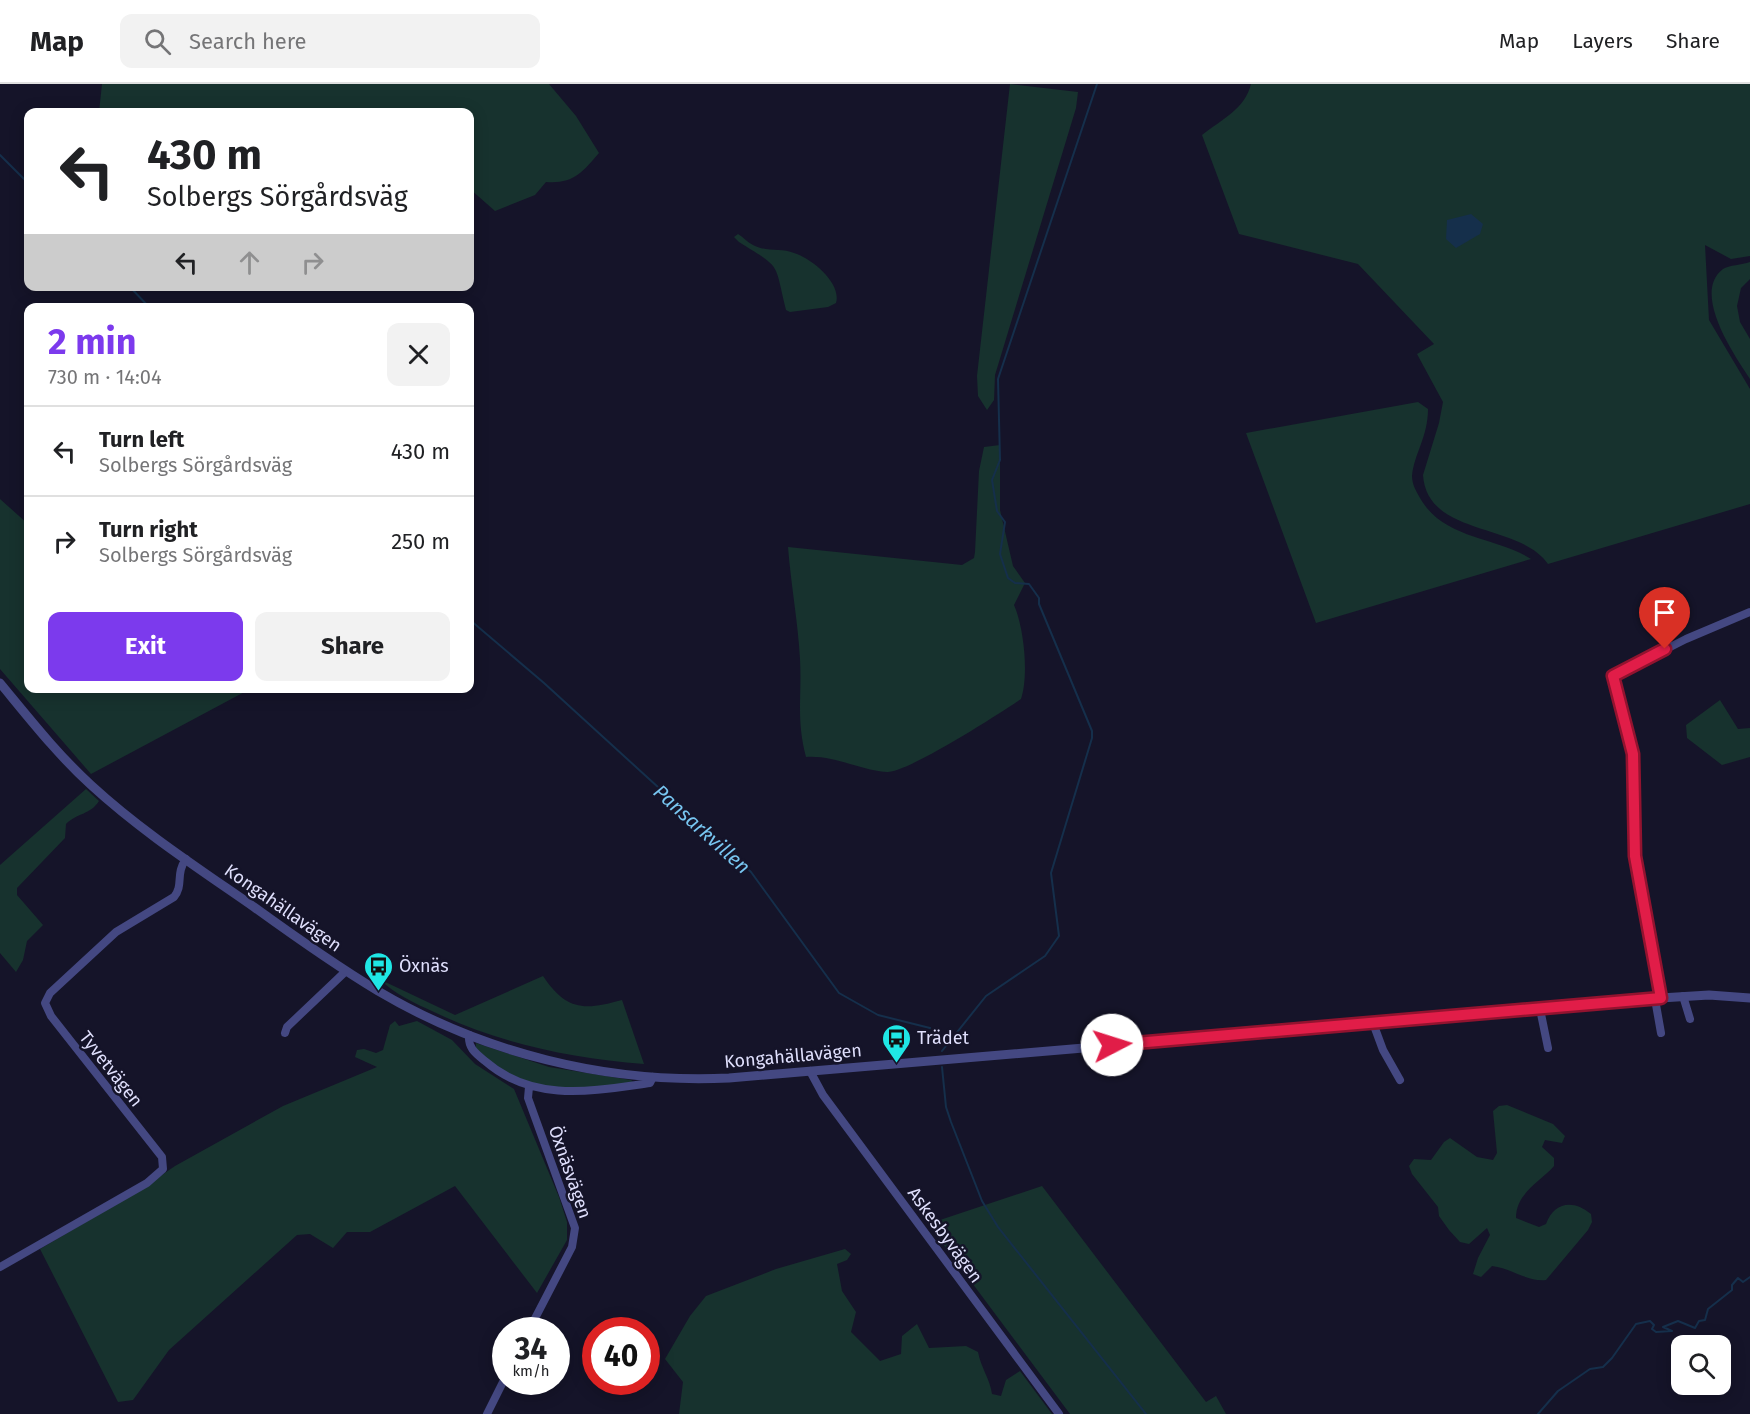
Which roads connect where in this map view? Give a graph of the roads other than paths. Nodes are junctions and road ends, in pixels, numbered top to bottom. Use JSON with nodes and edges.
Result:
{"nodes":[{"id":1,"x":1750,"y":612,"type":"edge"},
{"id":2,"x":0,"y":683,"type":"edge"},
{"id":3,"x":186,"y":860,"type":"junction"},
{"id":4,"x":346,"y":971,"type":"junction"},
{"id":5,"x":1683,"y":996,"type":"junction"},
{"id":6,"x":1658,"y":998,"type":"junction"},
{"id":7,"x":1750,"y":998,"type":"edge"},
{"id":8,"x":1540,"y":1009,"type":"junction"},
{"id":9,"x":1690,"y":1019,"type":"dead end"},
{"id":10,"x":1374,"y":1023,"type":"junction"},
{"id":11,"x":285,"y":1033,"type":"dead end"},
{"id":12,"x":1661,"y":1033,"type":"dead end"},
{"id":13,"x":469,"y":1035,"type":"junction"},
{"id":14,"x":1548,"y":1048,"type":"dead end"},
{"id":15,"x":810,"y":1071,"type":"junction"},
{"id":16,"x":652,"y":1077,"type":"junction"},
{"id":17,"x":1400,"y":1080,"type":"dead end"},
{"id":18,"x":529,"y":1087,"type":"junction"},
{"id":19,"x":0,"y":1267,"type":"edge"},
{"id":20,"x":536,"y":1317,"type":"edge"},
{"id":21,"x":496,"y":1395,"type":"edge"},
{"id":22,"x":486,"y":1414,"type":"edge"},
{"id":23,"x":1059,"y":1414,"type":"edge"}],
"edges":[{"from":1,"to":6,"type":"street"},
{"from":2,"to":3,"type":"street","name":"Kongahällavägen"},
{"from":3,"to":4,"type":"street","name":"Kongahällavägen"},
{"from":3,"to":19,"type":"street","name":"Tyvetvägen"},
{"from":4,"to":11,"type":"street"},
{"from":4,"to":13,"type":"street","name":"Kongahällavägen"},
{"from":5,"to":6,"type":"street","name":"Kongahällavägen"},
{"from":5,"to":7,"type":"street","name":"Kongahällavägen"},
{"from":5,"to":9,"type":"street"},
{"from":6,"to":8,"type":"street","name":"Kongahällavägen"},
{"from":6,"to":12,"type":"street"},
{"from":8,"to":10,"type":"street","name":"Kongahällavägen"},
{"from":8,"to":14,"type":"street"},
{"from":10,"to":15,"type":"street","name":"Kongahällavägen"},
{"from":10,"to":17,"type":"street"},
{"from":13,"to":16,"type":"street","name":"Kongahällavägen"},
{"from":13,"to":18,"type":"street"},
{"from":15,"to":16,"type":"street","name":"Kongahällavägen"},
{"from":15,"to":23,"type":"street","name":"Askesbyvägen"},
{"from":16,"to":18,"type":"street"},
{"from":18,"to":20,"type":"street","name":"Öxnäsvägen"},
{"from":21,"to":22,"type":"street"}]}
